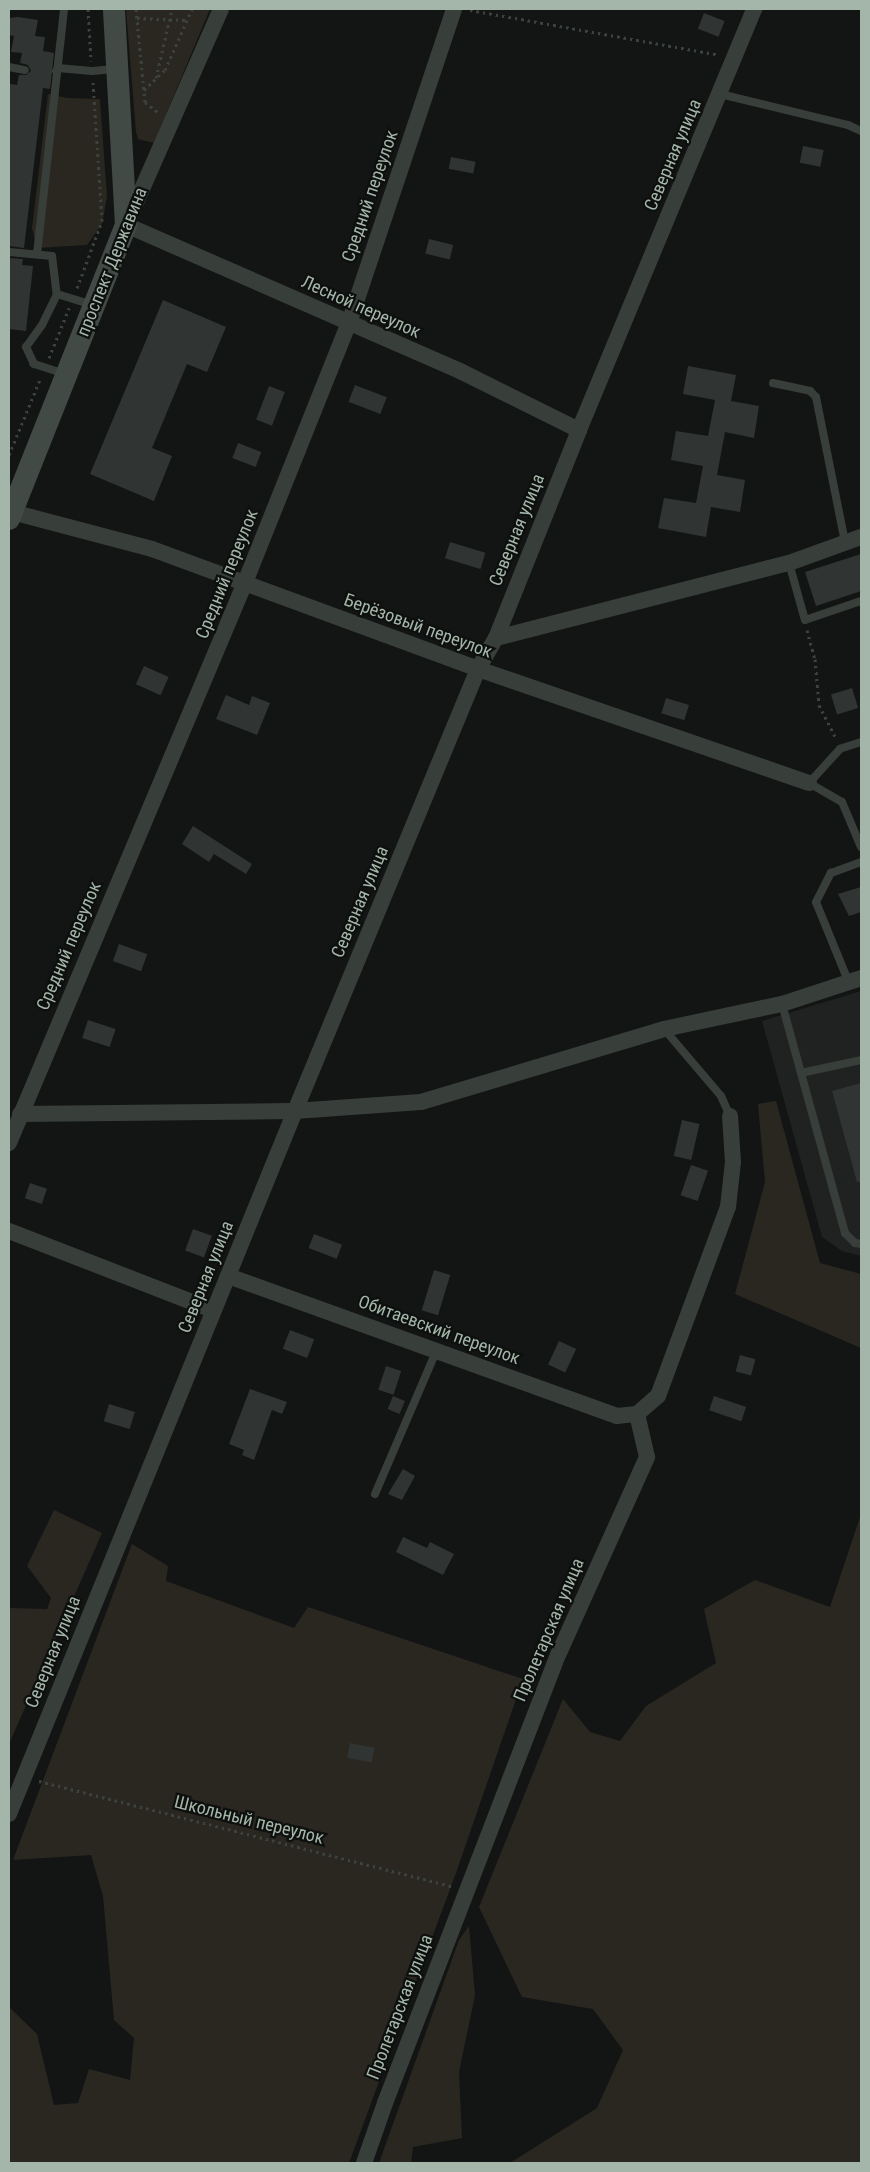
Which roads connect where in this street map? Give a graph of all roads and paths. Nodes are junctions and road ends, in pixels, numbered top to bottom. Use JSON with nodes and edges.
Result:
{"nodes":[{"id":1,"x":64,"y":9,"type":"edge"},
{"id":2,"x":88,"y":9,"type":"edge"},
{"id":3,"x":114,"y":9,"type":"edge"},
{"id":4,"x":136,"y":9,"type":"edge"},
{"id":5,"x":172,"y":9,"type":"edge"},
{"id":6,"x":192,"y":9,"type":"edge"},
{"id":7,"x":221,"y":9,"type":"edge"},
{"id":8,"x":454,"y":9,"type":"edge"},
{"id":9,"x":464,"y":9,"type":"edge"},
{"id":10,"x":754,"y":9,"type":"edge"},
{"id":11,"x":137,"y":18,"type":"junction"},
{"id":12,"x":168,"y":18,"type":"junction"},
{"id":13,"x":186,"y":20,"type":"junction"},
{"id":14,"x":735,"y":58,"type":"junction"},
{"id":15,"x":9,"y":67,"type":"edge"},
{"id":16,"x":120,"y":68,"type":"junction"},
{"id":17,"x":25,"y":70,"type":"dead end"},
{"id":18,"x":56,"y":70,"type":"junction"},
{"id":19,"x":92,"y":71,"type":"junction"},
{"id":20,"x":156,"y":79,"type":"junction"},
{"id":21,"x":144,"y":90,"type":"junction"},
{"id":22,"x":720,"y":94,"type":"junction"},
{"id":23,"x":173,"y":117,"type":"junction"},
{"id":24,"x":861,"y":130,"type":"edge"},
{"id":25,"x":126,"y":225,"type":"junction"},
{"id":26,"x":9,"y":252,"type":"edge"},
{"id":27,"x":37,"y":254,"type":"junction"},
{"id":28,"x":57,"y":294,"type":"junction"},
{"id":29,"x":84,"y":302,"type":"junction"},
{"id":30,"x":348,"y":323,"type":"junction"},
{"id":31,"x":44,"y":369,"type":"junction"},
{"id":32,"x":67,"y":375,"type":"junction"},
{"id":33,"x":773,"y":382,"type":"dead end"},
{"id":34,"x":579,"y":430,"type":"junction"},
{"id":35,"x":9,"y":456,"type":"edge"},
{"id":36,"x":10,"y":515,"type":"edge"},
{"id":37,"x":861,"y":537,"type":"edge"},
{"id":38,"x":845,"y":542,"type":"junction"},
{"id":39,"x":790,"y":563,"type":"junction"},
{"id":40,"x":244,"y":585,"type":"junction"},
{"id":41,"x":861,"y":601,"type":"edge"},
{"id":42,"x":805,"y":620,"type":"junction"},
{"id":43,"x":496,"y":638,"type":"junction"},
{"id":44,"x":478,"y":669,"type":"junction"},
{"id":45,"x":861,"y":742,"type":"edge"},
{"id":46,"x":840,"y":749,"type":"junction"},
{"id":47,"x":809,"y":783,"type":"junction"},
{"id":48,"x":861,"y":847,"type":"edge"},
{"id":49,"x":861,"y":862,"type":"edge"},
{"id":50,"x":855,"y":980,"type":"edge"},
{"id":51,"x":782,"y":1004,"type":"junction"},
{"id":52,"x":664,"y":1029,"type":"junction"},
{"id":53,"x":861,"y":1060,"type":"edge"},
{"id":54,"x":801,"y":1073,"type":"junction"},
{"id":55,"x":295,"y":1111,"type":"junction"},
{"id":56,"x":14,"y":1114,"type":"edge"},
{"id":57,"x":730,"y":1116,"type":"joint"},
{"id":58,"x":9,"y":1143,"type":"edge"},
{"id":59,"x":9,"y":1231,"type":"edge"},
{"id":60,"x":861,"y":1244,"type":"edge"},
{"id":61,"x":228,"y":1276,"type":"junction"},
{"id":62,"x":214,"y":1310,"type":"junction"},
{"id":63,"x":437,"y":1349,"type":"junction"},
{"id":64,"x":637,"y":1414,"type":"junction"},
{"id":65,"x":375,"y":1494,"type":"dead end"},
{"id":66,"x":24,"y":1778,"type":"junction"},
{"id":67,"x":9,"y":1814,"type":"edge"},
{"id":68,"x":467,"y":1890,"type":"junction"},
{"id":69,"x":364,"y":2163,"type":"edge"}],
"edges":[{"from":1,"to":18,"type":"lane"},
{"from":2,"to":19,"type":"path"},
{"from":3,"to":16,"type":"main road"},
{"from":4,"to":11,"type":"path"},
{"from":5,"to":12,"type":"path"},
{"from":6,"to":13,"type":"path"},
{"from":7,"to":23,"type":"street","name":"проспект Державина"},
{"from":8,"to":30,"type":"street","name":"Средний переулок"},
{"from":9,"to":14,"type":"path"},
{"from":10,"to":14,"type":"street","name":"Северная улица"},
{"from":11,"to":12,"type":"path"},
{"from":11,"to":21,"type":"path"},
{"from":12,"to":13,"type":"path"},
{"from":12,"to":20,"type":"path"},
{"from":13,"to":20,"type":"path"},
{"from":14,"to":22,"type":"street","name":"Северная улица"},
{"from":15,"to":17,"type":"lane"},
{"from":16,"to":19,"type":"lane"},
{"from":16,"to":25,"type":"main road"},
{"from":18,"to":19,"type":"lane"},
{"from":18,"to":27,"type":"lane"},
{"from":19,"to":29,"type":"path"},
{"from":20,"to":21,"type":"path"},
{"from":21,"to":23,"type":"path"},
{"from":22,"to":24,"type":"lane"},
{"from":22,"to":34,"type":"street","name":"Северная улица"},
{"from":23,"to":25,"type":"street","name":"проспект Державина"},
{"from":25,"to":29,"type":"main road","name":"проспект Державина"},
{"from":25,"to":30,"type":"street","name":"Лесной переулок"},
{"from":26,"to":27,"type":"lane"},
{"from":27,"to":28,"type":"lane"},
{"from":28,"to":29,"type":"lane"},
{"from":28,"to":31,"type":"lane"},
{"from":29,"to":31,"type":"path"},
{"from":29,"to":32,"type":"main road","name":"проспект Державина"},
{"from":30,"to":34,"type":"street","name":"Лесной переулок"},
{"from":30,"to":40,"type":"street","name":"Средний переулок"},
{"from":31,"to":32,"type":"lane"},
{"from":31,"to":35,"type":"path"},
{"from":32,"to":36,"type":"main road","name":"проспект Державина"},
{"from":33,"to":38,"type":"lane"},
{"from":34,"to":43,"type":"street","name":"Северная улица"},
{"from":36,"to":40,"type":"street","name":"Берёзовый переулок"},
{"from":37,"to":38,"type":"street"},
{"from":38,"to":39,"type":"street"},
{"from":39,"to":42,"type":"lane"},
{"from":39,"to":43,"type":"street"},
{"from":40,"to":44,"type":"street","name":"Берёзовый переулок"},
{"from":40,"to":56,"type":"street","name":"Средний переулок"},
{"from":41,"to":42,"type":"lane"},
{"from":42,"to":46,"type":"path"},
{"from":43,"to":44,"type":"street","name":"Северная улица"},
{"from":44,"to":47,"type":"street","name":"Берёзовый переулок"},
{"from":44,"to":55,"type":"street","name":"Северная улица"},
{"from":45,"to":46,"type":"lane"},
{"from":46,"to":47,"type":"lane"},
{"from":47,"to":48,"type":"lane"},
{"from":49,"to":50,"type":"lane"},
{"from":50,"to":51,"type":"street"},
{"from":51,"to":52,"type":"street"},
{"from":51,"to":54,"type":"lane"},
{"from":52,"to":55,"type":"street"},
{"from":52,"to":57,"type":"lane"},
{"from":53,"to":54,"type":"lane"},
{"from":54,"to":60,"type":"lane"},
{"from":55,"to":56,"type":"street"},
{"from":55,"to":61,"type":"street","name":"Северная улица"},
{"from":56,"to":58,"type":"street","name":"Средний переулок"},
{"from":57,"to":64,"type":"street"},
{"from":59,"to":62,"type":"street"},
{"from":61,"to":62,"type":"street","name":"Северная улица"},
{"from":61,"to":63,"type":"street","name":"Обитаевский переулок"},
{"from":62,"to":66,"type":"street","name":"Северная улица"},
{"from":63,"to":64,"type":"street","name":"Обитаевский переулок"},
{"from":63,"to":65,"type":"lane"},
{"from":64,"to":68,"type":"street","name":"Пролетарская улица"},
{"from":66,"to":67,"type":"street","name":"Северная улица"},
{"from":66,"to":68,"type":"path","name":"Школьный переулок"},
{"from":68,"to":69,"type":"street","name":"Пролетарская улица"}]}
